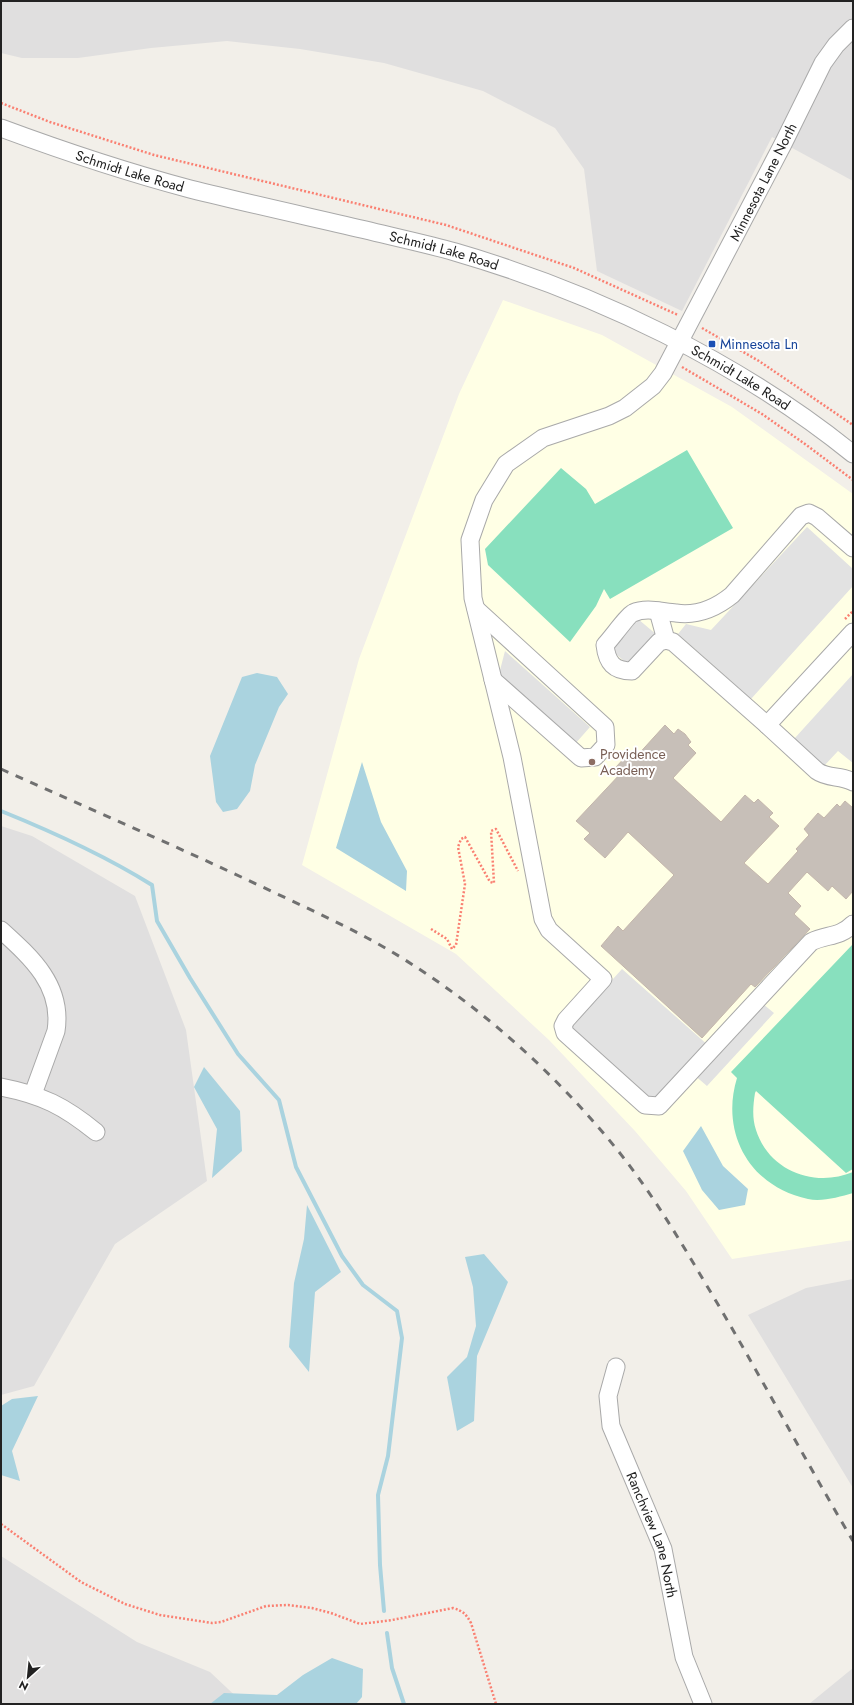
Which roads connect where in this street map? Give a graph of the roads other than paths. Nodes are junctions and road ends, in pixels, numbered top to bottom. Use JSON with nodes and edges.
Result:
{"nodes":[{"id":1,"x":853,"y":28,"type":"edge"},
{"id":2,"x":1,"y":128,"type":"edge"},
{"id":3,"x":680,"y":342,"type":"junction"},
{"id":4,"x":853,"y":454,"type":"edge"},
{"id":5,"x":853,"y":548,"type":"edge"},
{"id":6,"x":476,"y":609,"type":"junction"},
{"id":7,"x":658,"y":611,"type":"junction"},
{"id":8,"x":853,"y":632,"type":"edge"},
{"id":9,"x":666,"y":640,"type":"junction"},
{"id":10,"x":493,"y":680,"type":"junction"},
{"id":11,"x":767,"y":725,"type":"junction"},
{"id":12,"x":853,"y":782,"type":"edge"},
{"id":13,"x":853,"y":924,"type":"edge"},
{"id":14,"x":1,"y":930,"type":"edge"},
{"id":15,"x":1,"y":1087,"type":"edge"},
{"id":16,"x":33,"y":1094,"type":"junction"},
{"id":17,"x":96,"y":1132,"type":"dead end"},
{"id":18,"x":616,"y":1367,"type":"dead end"},
{"id":19,"x":703,"y":1704,"type":"edge"}],
"edges":[{"from":1,"to":3,"type":"street","name":"Minnesota Lane North"},
{"from":2,"to":3,"type":"street","name":"Schmidt Lake Road"},
{"from":3,"to":4,"type":"street","name":"Schmidt Lake Road"},
{"from":3,"to":6,"type":"street","name":"Minnesota Lane North"},
{"from":5,"to":7,"type":"street"},
{"from":6,"to":10,"type":"street","name":"Minnesota Lane North"},
{"from":6,"to":10,"type":"street"},
{"from":7,"to":9,"type":"street"},
{"from":7,"to":9,"type":"street"},
{"from":8,"to":11,"type":"street"},
{"from":9,"to":11,"type":"street"},
{"from":10,"to":13,"type":"street","name":"Minnesota Lane North"},
{"from":11,"to":12,"type":"street"},
{"from":14,"to":16,"type":"street"},
{"from":15,"to":16,"type":"street"},
{"from":16,"to":17,"type":"street"},
{"from":18,"to":19,"type":"street","name":"Ranchview Lane North"}]}
